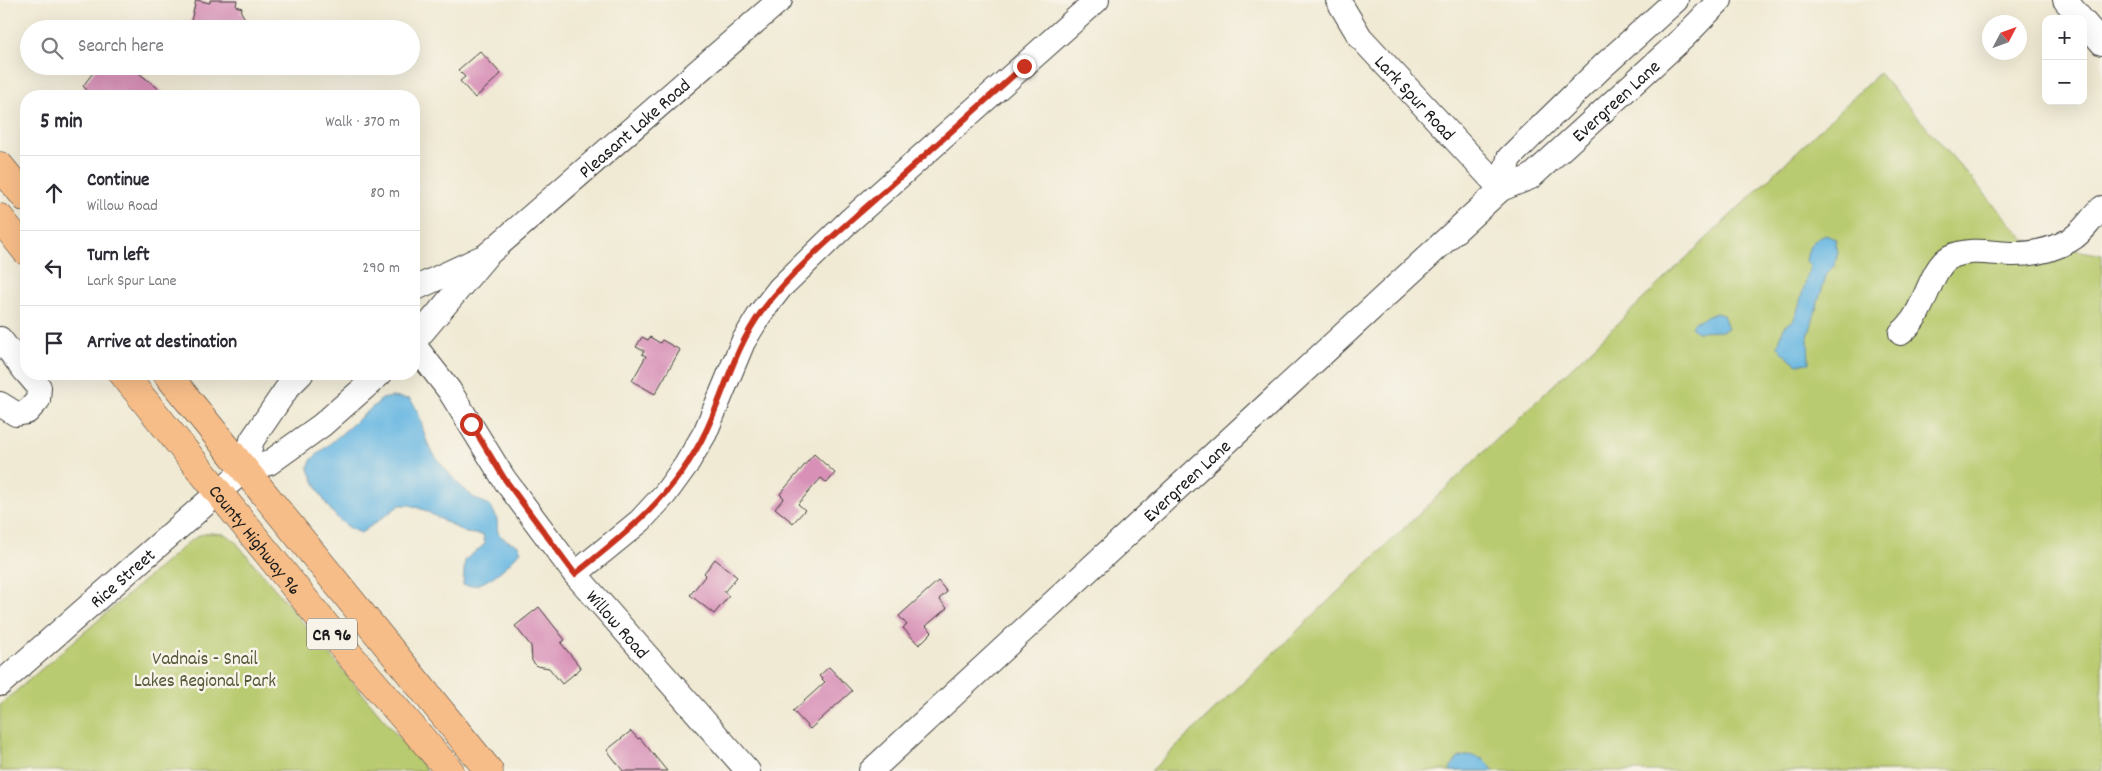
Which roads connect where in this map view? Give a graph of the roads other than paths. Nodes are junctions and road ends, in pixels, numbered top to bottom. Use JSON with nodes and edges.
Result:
{"nodes":[{"id":1,"x":780,"y":0,"type":"edge"},
{"id":2,"x":1097,"y":0,"type":"edge"},
{"id":3,"x":1338,"y":0,"type":"edge"},
{"id":4,"x":1676,"y":0,"type":"edge"},
{"id":5,"x":1720,"y":0,"type":"edge"},
{"id":6,"x":2065,"y":0,"type":"edge"},
{"id":7,"x":2078,"y":15,"type":"edge"},
{"id":8,"x":2087,"y":26,"type":"edge"},
{"id":9,"x":2102,"y":43,"type":"edge"},
{"id":10,"x":0,"y":166,"type":"edge"},
{"id":11,"x":1501,"y":190,"type":"junction"},
{"id":12,"x":20,"y":191,"type":"edge"},
{"id":13,"x":2102,"y":208,"type":"edge"},
{"id":14,"x":0,"y":218,"type":"edge"},
{"id":15,"x":20,"y":244,"type":"edge"},
{"id":16,"x":487,"y":255,"type":"junction"},
{"id":17,"x":420,"y":285,"type":"edge"},
{"id":18,"x":1901,"y":333,"type":"dead end"},
{"id":19,"x":420,"y":337,"type":"edge"},
{"id":20,"x":0,"y":339,"type":"edge"},
{"id":21,"x":420,"y":352,"type":"edge"},
{"id":22,"x":20,"y":364,"type":"edge"},
{"id":23,"x":33,"y":380,"type":"edge"},
{"id":24,"x":129,"y":380,"type":"edge"},
{"id":25,"x":172,"y":380,"type":"edge"},
{"id":26,"x":296,"y":380,"type":"edge"},
{"id":27,"x":373,"y":380,"type":"edge"},
{"id":28,"x":0,"y":404,"type":"edge"},
{"id":29,"x":244,"y":470,"type":"junction"},
{"id":30,"x":219,"y":493,"type":"junction"},
{"id":31,"x":575,"y":574,"type":"junction"},
{"id":32,"x":0,"y":684,"type":"edge"},
{"id":33,"x":450,"y":771,"type":"edge"},
{"id":34,"x":489,"y":771,"type":"edge"},
{"id":35,"x":748,"y":771,"type":"edge"},
{"id":36,"x":871,"y":771,"type":"edge"}],
"edges":[{"from":1,"to":16,"type":"street","name":"Pleasant Lake Road"},
{"from":2,"to":31,"type":"street"},
{"from":3,"to":11,"type":"street","name":"Lark Spur Road"},
{"from":4,"to":11,"type":"street","name":"Evergreen Lane"},
{"from":5,"to":11,"type":"street","name":"Evergreen Lane"},
{"from":6,"to":7,"type":"street"},
{"from":8,"to":9,"type":"street"},
{"from":10,"to":12,"type":"main road"},
{"from":11,"to":36,"type":"street","name":"Evergreen Lane"},
{"from":13,"to":18,"type":"street"},
{"from":14,"to":15,"type":"main road"},
{"from":16,"to":17,"type":"street","name":"Pleasant Lake Road"},
{"from":16,"to":19,"type":"street","name":"Pleasant Lake Road"},
{"from":20,"to":22,"type":"street"},
{"from":21,"to":31,"type":"street","name":"Willow Road"},
{"from":23,"to":28,"type":"street"},
{"from":24,"to":30,"type":"main road","name":"County Highway 96","number":"CR 96"},
{"from":25,"to":29,"type":"main road","name":"County Highway 96","number":"CR 96"},
{"from":26,"to":29,"type":"street"},
{"from":27,"to":29,"type":"street"},
{"from":29,"to":30,"type":"street","name":"Rice Street"},
{"from":29,"to":34,"type":"main road","name":"County Highway 96","number":"CR 96"},
{"from":30,"to":32,"type":"street","name":"Rice Street"},
{"from":30,"to":33,"type":"main road","name":"County Highway 96","number":"CR 96"},
{"from":31,"to":35,"type":"street","name":"Willow Road"}]}
